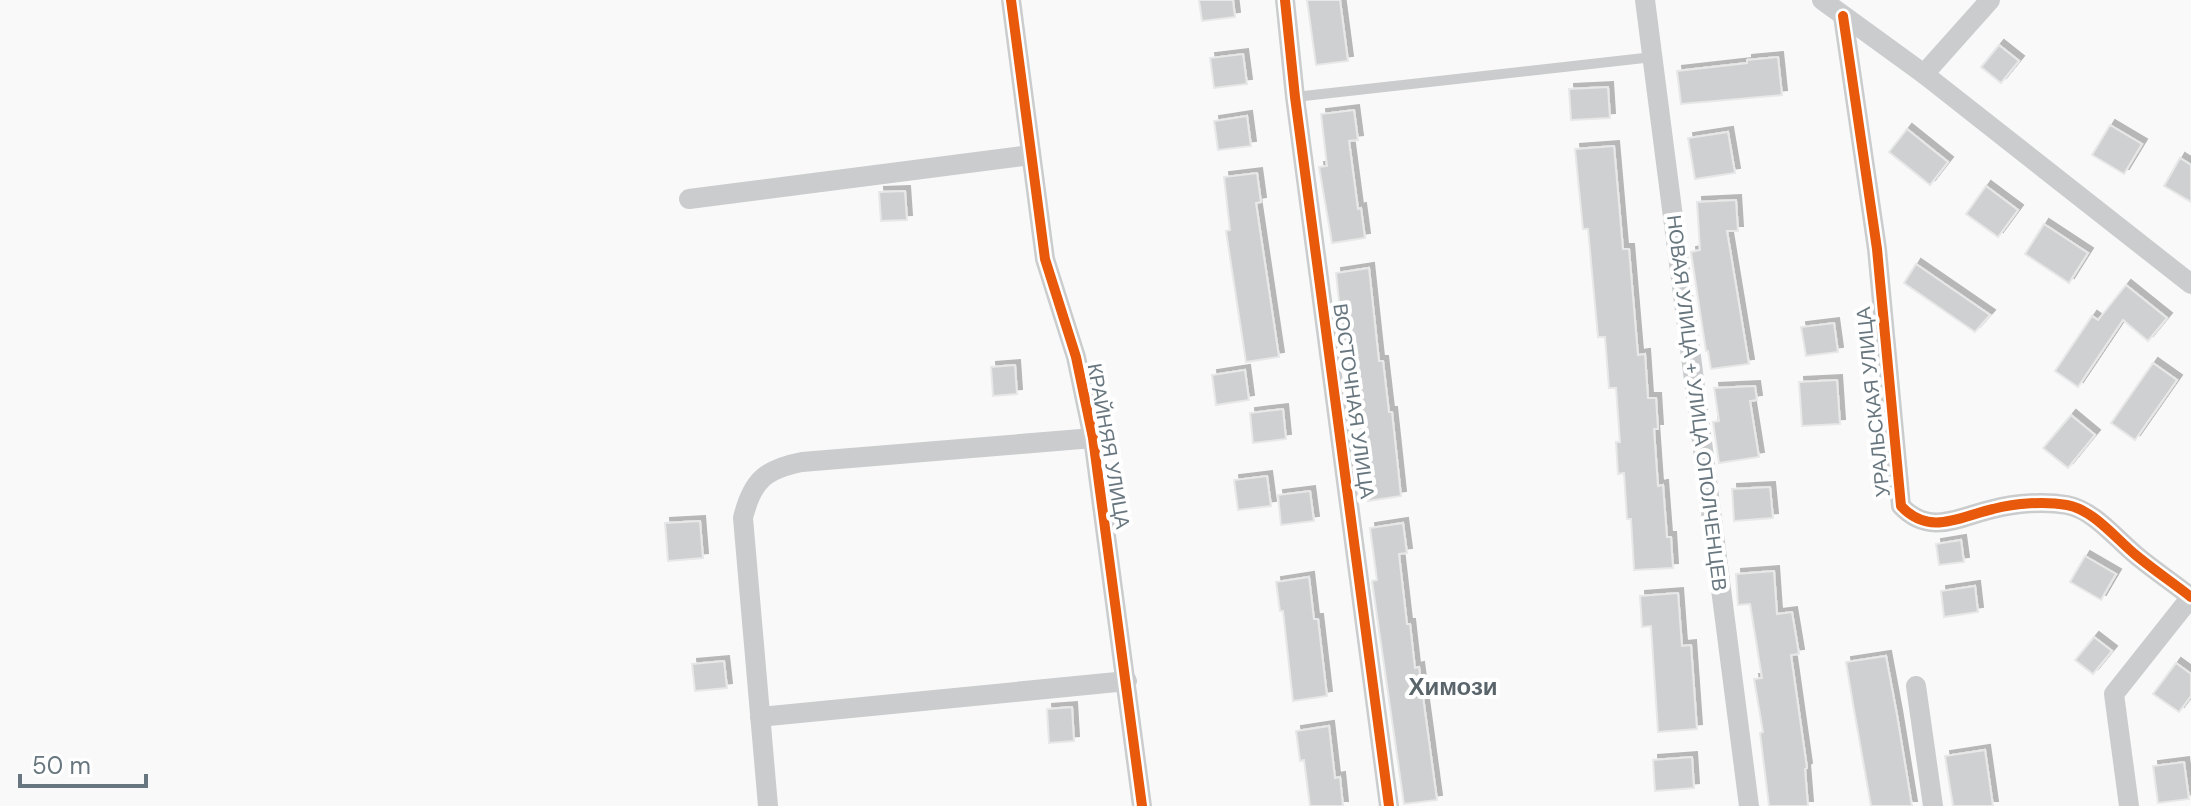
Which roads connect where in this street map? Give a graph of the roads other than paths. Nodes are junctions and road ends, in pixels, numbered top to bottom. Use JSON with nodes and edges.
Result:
{"nodes":[{"id":1,"x":1011,"y":0,"type":"edge"},
{"id":2,"x":1285,"y":0,"type":"edge"},
{"id":3,"x":1645,"y":0,"type":"edge"},
{"id":4,"x":1822,"y":0,"type":"edge"},
{"id":5,"x":1990,"y":0,"type":"edge"},
{"id":6,"x":1843,"y":16,"type":"junction"},
{"id":7,"x":1653,"y":57,"type":"junction"},
{"id":8,"x":1924,"y":74,"type":"junction"},
{"id":9,"x":1295,"y":97,"type":"junction"},
{"id":10,"x":1031,"y":155,"type":"junction"},
{"id":11,"x":689,"y":199,"type":"dead end"},
{"id":12,"x":2191,"y":284,"type":"edge"},
{"id":13,"x":1093,"y":438,"type":"junction"},
{"id":14,"x":2191,"y":597,"type":"edge"},
{"id":15,"x":1127,"y":681,"type":"junction"},
{"id":16,"x":1916,"y":686,"type":"dead end"},
{"id":17,"x":760,"y":717,"type":"junction"},
{"id":18,"x":768,"y":806,"type":"edge"},
{"id":19,"x":1142,"y":806,"type":"edge"},
{"id":20,"x":1389,"y":806,"type":"edge"},
{"id":21,"x":1749,"y":806,"type":"edge"},
{"id":22,"x":1933,"y":806,"type":"edge"},
{"id":23,"x":2129,"y":806,"type":"edge"}],
"edges":[{"from":1,"to":10,"type":"street","name":"КРАЙНЯЯ УЛИЦА"},
{"from":2,"to":9,"type":"street","name":"ВОСТОЧНАЯ УЛИЦА"},
{"from":3,"to":7,"type":"street","name":"НОВАЯ УЛИЦА + УЛИЦА ОПОЛЧЕНЦЕВ"},
{"from":4,"to":6,"type":"street"},
{"from":5,"to":8,"type":"street"},
{"from":6,"to":8,"type":"street"},
{"from":6,"to":14,"type":"street","name":"УРАЛЬСКАЯ УЛИЦА"},
{"from":7,"to":9,"type":"lane"},
{"from":7,"to":21,"type":"street","name":"НОВАЯ УЛИЦА + УЛИЦА ОПОЛЧЕНЦЕВ"},
{"from":8,"to":12,"type":"street"},
{"from":9,"to":20,"type":"street","name":"ВОСТОЧНАЯ УЛИЦА"},
{"from":10,"to":11,"type":"street"},
{"from":10,"to":13,"type":"street","name":"КРАЙНЯЯ УЛИЦА"},
{"from":13,"to":15,"type":"street","name":"КРАЙНЯЯ УЛИЦА"},
{"from":13,"to":17,"type":"street"},
{"from":14,"to":23,"type":"street"},
{"from":15,"to":17,"type":"street"},
{"from":15,"to":19,"type":"street","name":"КРАЙНЯЯ УЛИЦА"},
{"from":16,"to":22,"type":"street"},
{"from":17,"to":18,"type":"street"}]}
